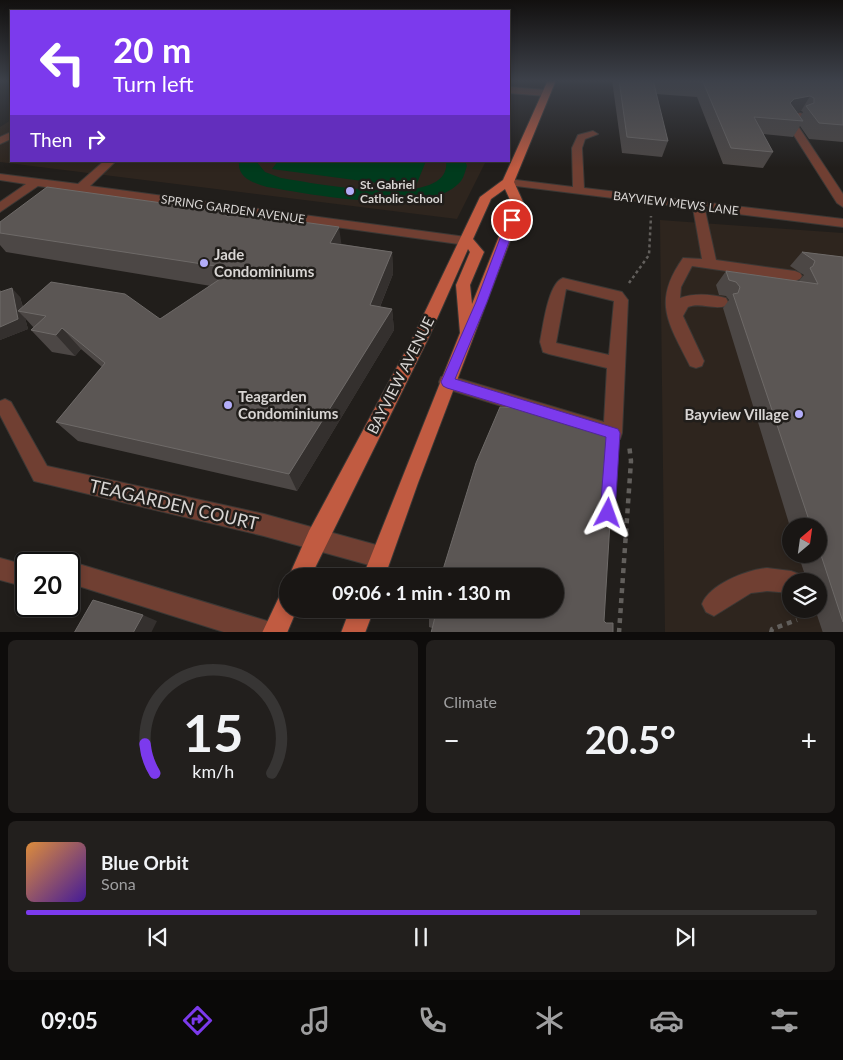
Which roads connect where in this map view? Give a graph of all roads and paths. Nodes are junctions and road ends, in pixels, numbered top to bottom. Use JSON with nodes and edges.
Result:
{"nodes":[{"id":1,"x":539,"y":109,"type":"edge"},
{"id":2,"x":800,"y":116,"type":"edge"},
{"id":3,"x":593,"y":134,"type":"dead end"},
{"id":4,"x":110,"y":162,"type":"edge"},
{"id":5,"x":0,"y":177,"type":"edge"},
{"id":6,"x":36,"y":182,"type":"junction"},
{"id":7,"x":508,"y":182,"type":"junction"},
{"id":8,"x":80,"y":188,"type":"junction"},
{"id":9,"x":579,"y":191,"type":"junction"},
{"id":10,"x":843,"y":203,"type":"edge"},
{"id":11,"x":698,"y":206,"type":"junction"},
{"id":12,"x":0,"y":208,"type":"edge"},
{"id":13,"x":252,"y":212,"type":"junction"},
{"id":14,"x":651,"y":215,"type":"dead end"},
{"id":15,"x":843,"y":223,"type":"edge"},
{"id":16,"x":242,"y":225,"type":"edge"},
{"id":17,"x":466,"y":241,"type":"junction"},
{"id":18,"x":710,"y":263,"type":"junction"},
{"id":19,"x":795,"y":276,"type":"dead end"},
{"id":20,"x":621,"y":300,"type":"junction"},
{"id":21,"x":721,"y":302,"type":"dead end"},
{"id":22,"x":674,"y":317,"type":"junction"},
{"id":23,"x":468,"y":335,"type":"junction"},
{"id":24,"x":696,"y":361,"type":"dead end"},
{"id":25,"x":616,"y":364,"type":"junction"},
{"id":26,"x":447,"y":382,"type":"junction"},
{"id":27,"x":5,"y":407,"type":"dead end"},
{"id":28,"x":618,"y":441,"type":"junction"},
{"id":29,"x":317,"y":539,"type":"junction"},
{"id":30,"x":377,"y":567,"type":"edge"},
{"id":31,"x":0,"y":568,"type":"edge"},
{"id":32,"x":304,"y":568,"type":"edge"},
{"id":33,"x":15,"y":573,"type":"edge"},
{"id":34,"x":80,"y":575,"type":"edge"},
{"id":35,"x":782,"y":580,"type":"edge"},
{"id":36,"x":714,"y":604,"type":"dead end"},
{"id":37,"x":281,"y":618,"type":"edge"},
{"id":38,"x":359,"y":618,"type":"edge"},
{"id":39,"x":798,"y":620,"type":"dead end"},
{"id":40,"x":267,"y":632,"type":"edge"},
{"id":41,"x":274,"y":632,"type":"edge"},
{"id":42,"x":354,"y":632,"type":"edge"},
{"id":43,"x":619,"y":632,"type":"edge"},
{"id":44,"x":771,"y":632,"type":"edge"}],
"edges":[{"from":1,"to":7,"type":"main road"},
{"from":2,"to":10,"type":"street"},
{"from":3,"to":9,"type":"street"},
{"from":4,"to":8,"type":"street"},
{"from":5,"to":6,"type":"street","name":"SPRING GARDEN AVENUE"},
{"from":6,"to":8,"type":"street","name":"SPRING GARDEN AVENUE"},
{"from":6,"to":12,"type":"street"},
{"from":7,"to":9,"type":"street","name":"BAYVIEW MEWS LANE"},
{"from":7,"to":17,"type":"main road","name":"BAYVIEW AVENUE"},
{"from":7,"to":23,"type":"main road"},
{"from":8,"to":13,"type":"street","name":"SPRING GARDEN AVENUE"},
{"from":9,"to":11,"type":"street","name":"BAYVIEW MEWS LANE"},
{"from":11,"to":15,"type":"street","name":"BAYVIEW MEWS LANE"},
{"from":11,"to":18,"type":"street"},
{"from":13,"to":16,"type":"street"},
{"from":13,"to":17,"type":"street","name":"SPRING GARDEN AVENUE"},
{"from":14,"to":20,"type":"path"},
{"from":17,"to":23,"type":"main road"},
{"from":17,"to":29,"type":"main road","name":"BAYVIEW AVENUE"},
{"from":18,"to":19,"type":"street"},
{"from":18,"to":22,"type":"street"},
{"from":20,"to":25,"type":"street"},
{"from":20,"to":25,"type":"street"},
{"from":21,"to":22,"type":"street"},
{"from":22,"to":24,"type":"street"},
{"from":23,"to":26,"type":"main road"},
{"from":25,"to":28,"type":"street"},
{"from":26,"to":28,"type":"street"},
{"from":26,"to":30,"type":"main road"},
{"from":27,"to":29,"type":"street","name":"TEAGARDEN COURT"},
{"from":28,"to":43,"type":"path"},
{"from":29,"to":30,"type":"street","name":"TEAGARDEN COURT"},
{"from":29,"to":32,"type":"main road","name":"BAYVIEW AVENUE"},
{"from":31,"to":33,"type":"street"},
{"from":34,"to":40,"type":"street"},
{"from":35,"to":36,"type":"street"},
{"from":37,"to":41,"type":"main road"},
{"from":38,"to":42,"type":"main road"},
{"from":39,"to":44,"type":"path"}]}
